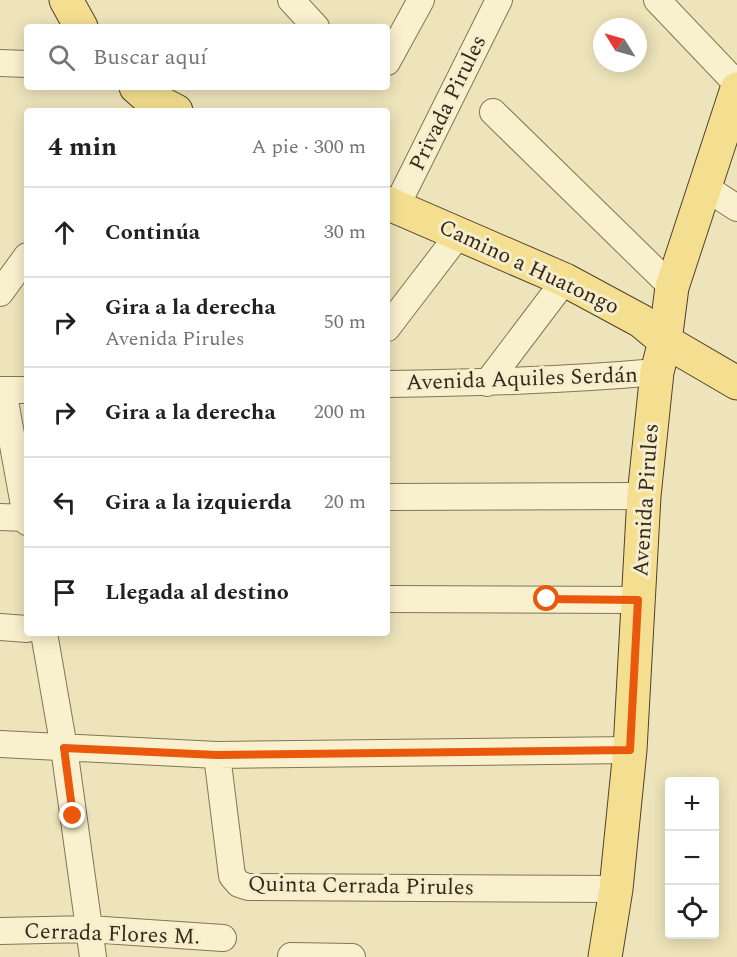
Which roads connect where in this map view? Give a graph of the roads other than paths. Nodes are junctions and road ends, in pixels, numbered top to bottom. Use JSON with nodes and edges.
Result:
{"nodes":[{"id":1,"x":66,"y":0,"type":"edge"},
{"id":2,"x":291,"y":0,"type":"edge"},
{"id":3,"x":421,"y":0,"type":"edge"},
{"id":4,"x":499,"y":0,"type":"edge"},
{"id":5,"x":657,"y":0,"type":"edge"},
{"id":6,"x":79,"y":24,"type":"edge"},
{"id":7,"x":313,"y":24,"type":"edge"},
{"id":8,"x":390,"y":57,"type":"edge"},
{"id":9,"x":0,"y":63,"type":"edge"},
{"id":10,"x":24,"y":64,"type":"edge"},
{"id":11,"x":737,"y":84,"type":"edge"},
{"id":12,"x":737,"y":90,"type":"edge"},
{"id":13,"x":138,"y":98,"type":"edge"},
{"id":14,"x":167,"y":108,"type":"edge"},
{"id":15,"x":493,"y":112,"type":"dead end"},
{"id":16,"x":706,"y":188,"type":"junction"},
{"id":17,"x":392,"y":205,"type":"edge"},
{"id":18,"x":737,"y":208,"type":"edge"},
{"id":19,"x":459,"y":234,"type":"junction"},
{"id":20,"x":24,"y":260,"type":"edge"},
{"id":21,"x":565,"y":280,"type":"junction"},
{"id":22,"x":672,"y":287,"type":"junction"},
{"id":23,"x":0,"y":293,"type":"edge"},
{"id":24,"x":390,"y":324,"type":"edge"},
{"id":25,"x":665,"y":341,"type":"junction"},
{"id":26,"x":657,"y":372,"type":"junction"},
{"id":27,"x":487,"y":383,"type":"junction"},
{"id":28,"x":737,"y":383,"type":"edge"},
{"id":29,"x":390,"y":384,"type":"edge"},
{"id":30,"x":10,"y":390,"type":"edge"},
{"id":31,"x":644,"y":496,"type":"junction"},
{"id":32,"x":24,"y":497,"type":"edge"},
{"id":33,"x":390,"y":497,"type":"edge"},
{"id":34,"x":0,"y":517,"type":"edge"},
{"id":35,"x":24,"y":520,"type":"edge"},
{"id":36,"x":390,"y":599,"type":"edge"},
{"id":37,"x":638,"y":600,"type":"junction"},
{"id":38,"x":0,"y":627,"type":"edge"},
{"id":39,"x":24,"y":629,"type":"edge"},
{"id":40,"x":45,"y":636,"type":"edge"},
{"id":41,"x":0,"y":744,"type":"edge"},
{"id":42,"x":64,"y":748,"type":"junction"},
{"id":43,"x":630,"y":750,"type":"junction"},
{"id":44,"x":217,"y":755,"type":"junction"},
{"id":45,"x":616,"y":889,"type":"junction"},
{"id":46,"x":89,"y":929,"type":"junction"},
{"id":47,"x":0,"y":931,"type":"edge"},
{"id":48,"x":223,"y":938,"type":"dead end"},
{"id":49,"x":291,"y":956,"type":"edge"},
{"id":50,"x":93,"y":957,"type":"edge"},
{"id":51,"x":352,"y":957,"type":"edge"},
{"id":52,"x":605,"y":957,"type":"edge"}],
"edges":[{"from":1,"to":6,"type":"main road"},
{"from":2,"to":7,"type":"street"},
{"from":3,"to":8,"type":"street"},
{"from":4,"to":17,"type":"street","name":"Privada Pirules"},
{"from":5,"to":11,"type":"street"},
{"from":9,"to":10,"type":"street"},
{"from":12,"to":16,"type":"main road","name":"Avenida Pirules"},
{"from":13,"to":14,"type":"main road"},
{"from":15,"to":22,"type":"street"},
{"from":16,"to":18,"type":"street"},
{"from":16,"to":22,"type":"main road","name":"Avenida Pirules"},
{"from":17,"to":19,"type":"main road","name":"Camino a Huatongo"},
{"from":19,"to":21,"type":"main road","name":"Camino a Huatongo"},
{"from":19,"to":24,"type":"street"},
{"from":20,"to":23,"type":"street"},
{"from":21,"to":25,"type":"main road","name":"Camino a Huatongo"},
{"from":21,"to":27,"type":"street"},
{"from":22,"to":25,"type":"main road","name":"Avenida Pirules"},
{"from":25,"to":26,"type":"main road","name":"Avenida Pirules"},
{"from":25,"to":28,"type":"main road","name":"Camino a Huatongo"},
{"from":26,"to":27,"type":"street","name":"Avenida Aquiles Serdán"},
{"from":26,"to":31,"type":"main road","name":"Avenida Pirules"},
{"from":27,"to":29,"type":"street","name":"Avenida Aquiles Serdán"},
{"from":30,"to":32,"type":"street"},
{"from":31,"to":33,"type":"street"},
{"from":31,"to":37,"type":"main road","name":"Avenida Pirules"},
{"from":34,"to":35,"type":"street"},
{"from":36,"to":37,"type":"street"},
{"from":37,"to":43,"type":"main road","name":"Avenida Pirules"},
{"from":38,"to":39,"type":"street"},
{"from":40,"to":42,"type":"street"},
{"from":41,"to":42,"type":"street"},
{"from":42,"to":44,"type":"street"},
{"from":42,"to":46,"type":"street"},
{"from":43,"to":44,"type":"street"},
{"from":43,"to":45,"type":"main road","name":"Avenida Pirules"},
{"from":44,"to":45,"type":"street","name":"Quinta Cerrada Pirules"},
{"from":45,"to":52,"type":"main road","name":"Avenida Pirules"},
{"from":46,"to":47,"type":"street","name":"Cerrada Flores M."},
{"from":46,"to":48,"type":"street","name":"Cerrada Flores M."},
{"from":46,"to":50,"type":"street"},
{"from":49,"to":51,"type":"street"}]}
